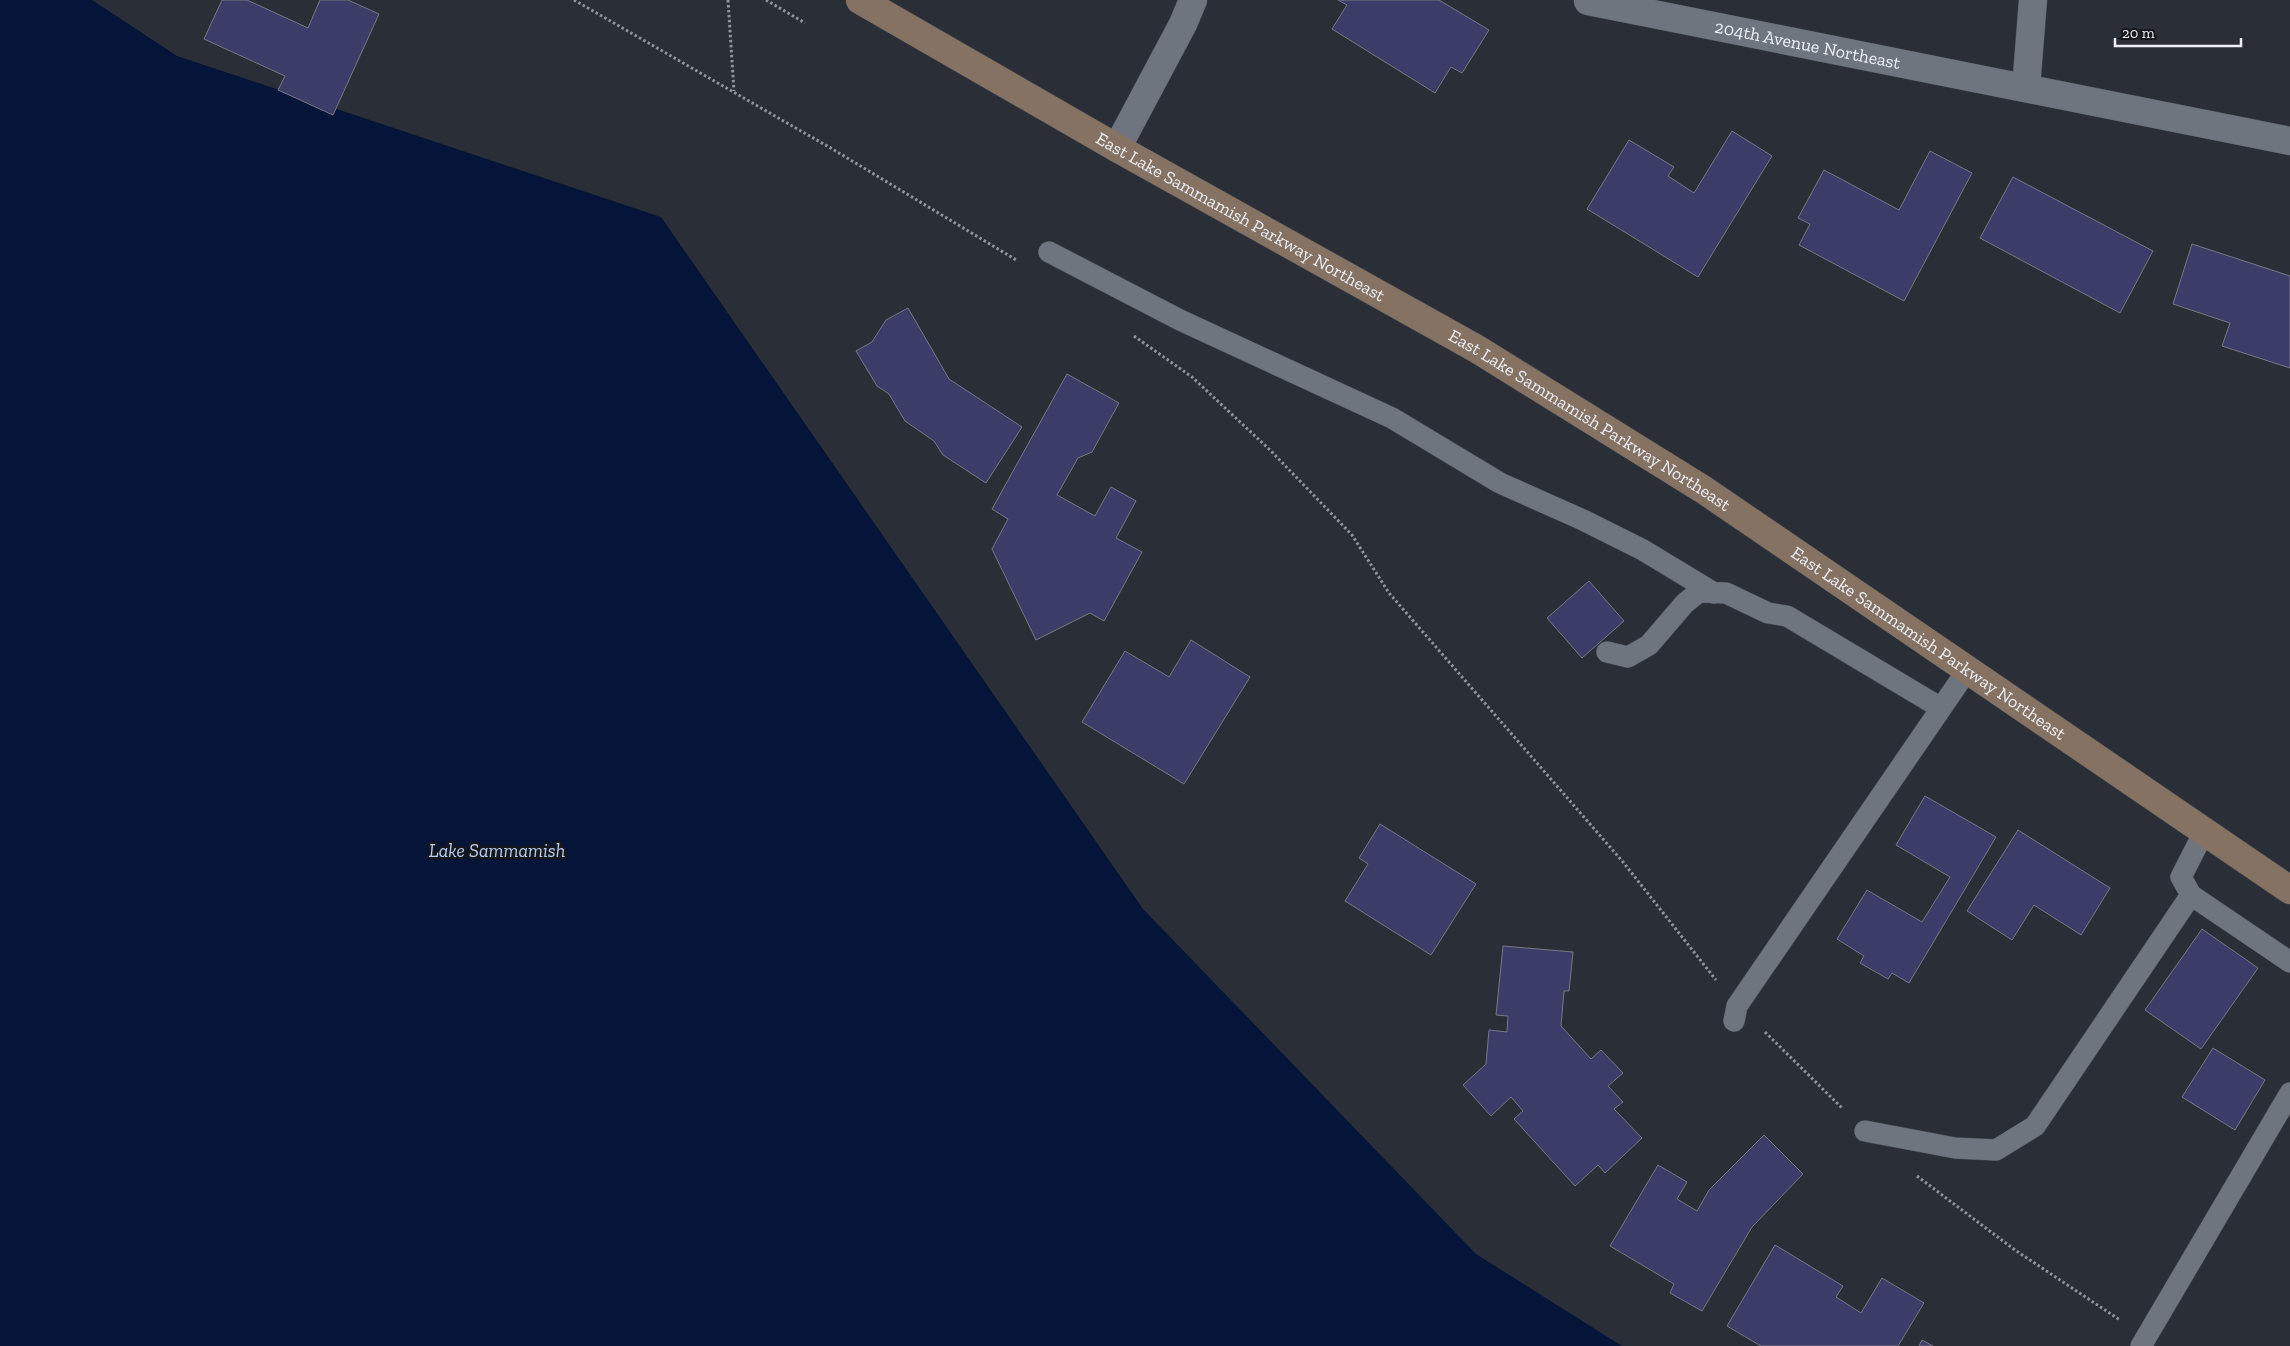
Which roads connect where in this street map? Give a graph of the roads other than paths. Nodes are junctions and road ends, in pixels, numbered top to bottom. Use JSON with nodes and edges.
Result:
{"nodes":[{"id":1,"x":860,"y":0,"type":"edge"},
{"id":2,"x":1193,"y":0,"type":"edge"},
{"id":3,"x":2033,"y":0,"type":"edge"},
{"id":4,"x":1588,"y":1,"type":"edge"},
{"id":5,"x":2026,"y":88,"type":"junction"},
{"id":6,"x":2290,"y":141,"type":"edge"},
{"id":7,"x":1118,"y":148,"type":"junction"},
{"id":8,"x":1049,"y":252,"type":"dead end"},
{"id":9,"x":1714,"y":592,"type":"junction"},
{"id":10,"x":1608,"y":652,"type":"dead end"},
{"id":11,"x":1968,"y":669,"type":"junction"},
{"id":12,"x":1941,"y":708,"type":"junction"},
{"id":13,"x":2205,"y":830,"type":"junction"},
{"id":14,"x":2288,"y":885,"type":"edge"},
{"id":15,"x":2191,"y":896,"type":"junction"},
{"id":16,"x":2290,"y":962,"type":"edge"},
{"id":17,"x":1735,"y":1013,"type":"road end"},
{"id":18,"x":2290,"y":1092,"type":"edge"},
{"id":19,"x":1865,"y":1131,"type":"road end"},
{"id":20,"x":2144,"y":1341,"type":"edge"}],
"edges":[{"from":1,"to":7,"type":"main road","name":"East Lake Sammamish Parkway Northeast"},
{"from":2,"to":7,"type":"street"},
{"from":3,"to":5,"type":"street"},
{"from":4,"to":5,"type":"street","name":"204th Avenue Northeast"},
{"from":5,"to":6,"type":"street","name":"204th Avenue Northeast"},
{"from":7,"to":11,"type":"main road","name":"East Lake Sammamish Parkway Northeast"},
{"from":8,"to":9,"type":"lane"},
{"from":9,"to":10,"type":"lane"},
{"from":9,"to":12,"type":"lane"},
{"from":11,"to":12,"type":"lane"},
{"from":11,"to":13,"type":"main road","name":"East Lake Sammamish Parkway Northeast"},
{"from":12,"to":17,"type":"lane"},
{"from":13,"to":14,"type":"main road","name":"East Lake Sammamish Parkway Northeast"},
{"from":13,"to":15,"type":"lane"},
{"from":15,"to":16,"type":"lane"},
{"from":15,"to":19,"type":"lane"},
{"from":18,"to":20,"type":"lane"}]}
